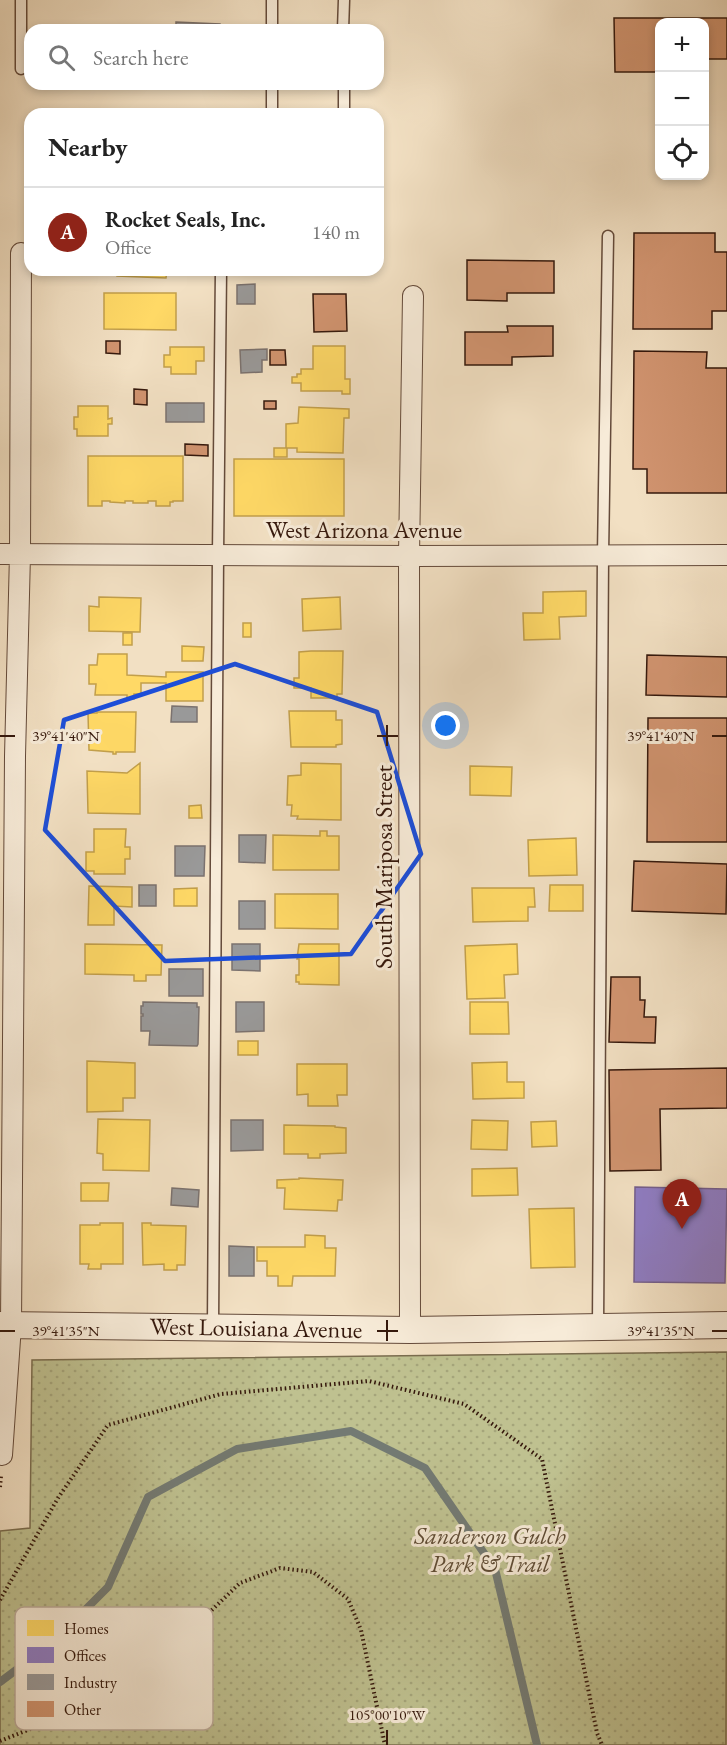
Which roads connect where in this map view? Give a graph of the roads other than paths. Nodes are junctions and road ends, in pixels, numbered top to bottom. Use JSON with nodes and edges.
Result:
{"nodes":[{"id":1,"x":21,"y":0,"type":"edge"},
{"id":2,"x":273,"y":0,"type":"edge"},
{"id":3,"x":344,"y":0,"type":"edge"},
{"id":4,"x":273,"y":24,"type":"edge"},
{"id":5,"x":343,"y":24,"type":"edge"},
{"id":6,"x":21,"y":69,"type":"dead end"},
{"id":7,"x":273,"y":90,"type":"edge"},
{"id":8,"x":344,"y":90,"type":"edge"},
{"id":9,"x":273,"y":108,"type":"edge"},
{"id":10,"x":344,"y":108,"type":"edge"},
{"id":11,"x":608,"y":236,"type":"dead end"},
{"id":12,"x":21,"y":253,"type":"dead end"},
{"id":13,"x":221,"y":276,"type":"edge"},
{"id":14,"x":413,"y":296,"type":"dead end"},
{"id":15,"x":10,"y":554,"type":"edge"},
{"id":16,"x":218,"y":555,"type":"junction"},
{"id":17,"x":603,"y":555,"type":"junction"},
{"id":18,"x":727,"y":555,"type":"edge"},
{"id":19,"x":410,"y":556,"type":"junction"},
{"id":20,"x":6,"y":1325,"type":"edge"},
{"id":21,"x":727,"y":1325,"type":"edge"},
{"id":22,"x":213,"y":1327,"type":"junction"},
{"id":23,"x":598,"y":1327,"type":"junction"},
{"id":24,"x":410,"y":1330,"type":"junction"},
{"id":25,"x":2,"y":1455,"type":"dead end"}],
"edges":[{"from":1,"to":6,"type":"lane"},
{"from":2,"to":4,"type":"lane"},
{"from":3,"to":5,"type":"lane"},
{"from":7,"to":9,"type":"lane"},
{"from":8,"to":10,"type":"lane"},
{"from":11,"to":17,"type":"lane"},
{"from":12,"to":15,"type":"street"},
{"from":13,"to":16,"type":"lane"},
{"from":14,"to":19,"type":"street","name":"South Mariposa Street"},
{"from":15,"to":16,"type":"street","name":"West Arizona Avenue"},
{"from":15,"to":20,"type":"street"},
{"from":16,"to":19,"type":"street","name":"West Arizona Avenue"},
{"from":16,"to":22,"type":"lane"},
{"from":17,"to":18,"type":"street","name":"West Arizona Avenue"},
{"from":17,"to":19,"type":"street","name":"West Arizona Avenue"},
{"from":17,"to":23,"type":"lane"},
{"from":19,"to":24,"type":"street","name":"South Mariposa Street"},
{"from":20,"to":22,"type":"street","name":"West Louisiana Avenue"},
{"from":20,"to":25,"type":"street"},
{"from":21,"to":23,"type":"street","name":"West Louisiana Avenue"},
{"from":22,"to":24,"type":"street","name":"West Louisiana Avenue"},
{"from":23,"to":24,"type":"street","name":"West Louisiana Avenue"}]}
